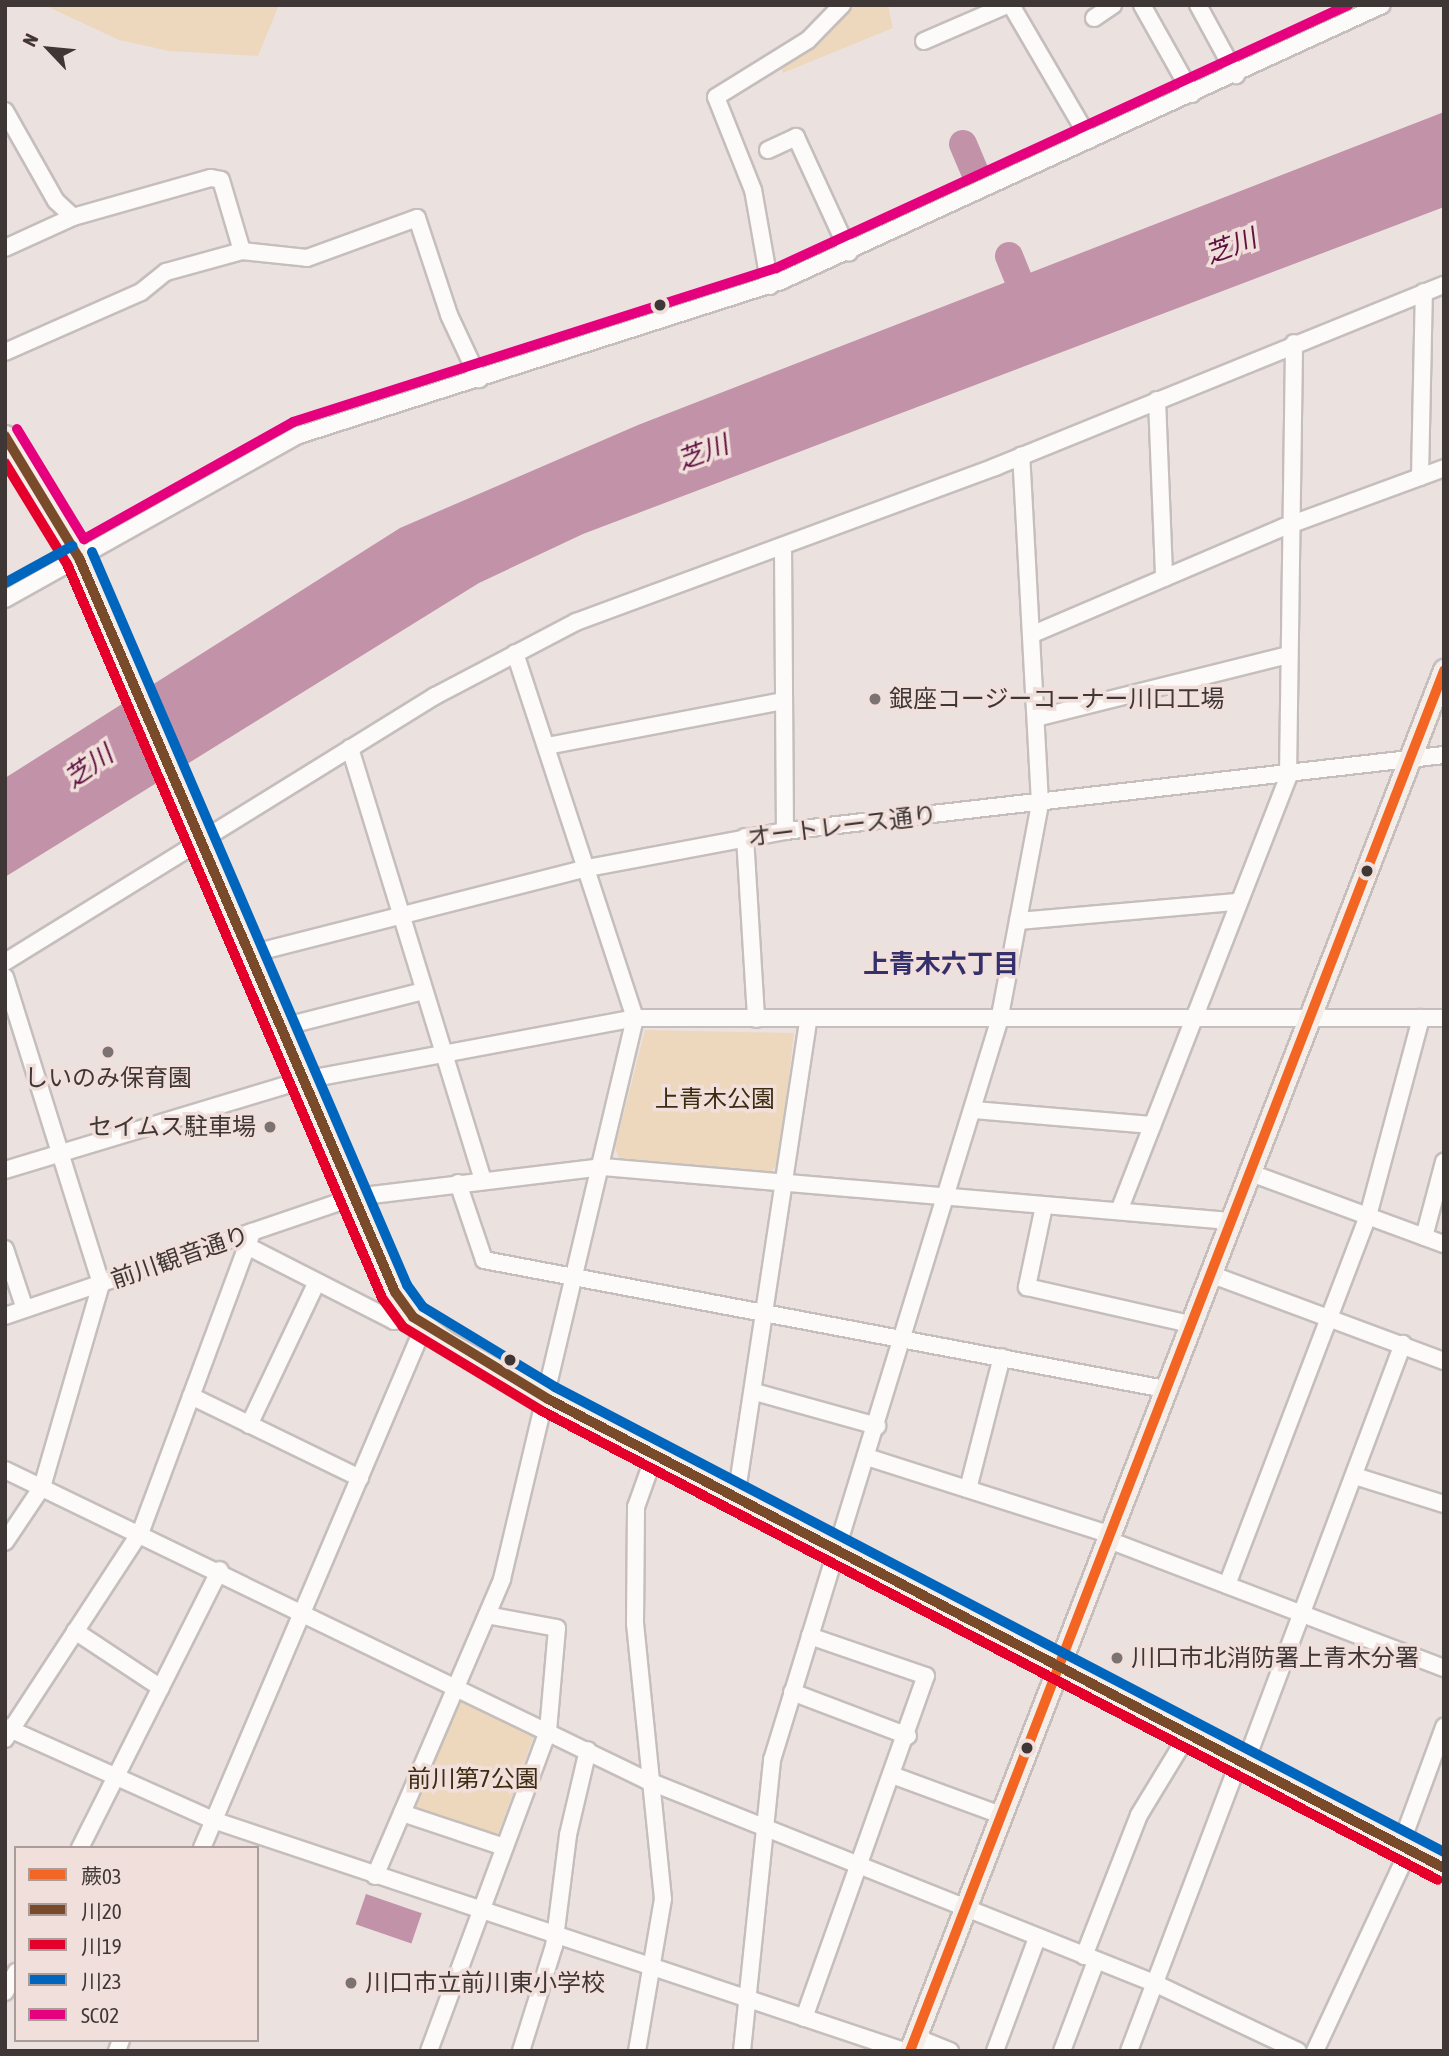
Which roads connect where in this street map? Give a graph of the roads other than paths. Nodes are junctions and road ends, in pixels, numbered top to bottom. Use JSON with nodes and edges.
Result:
{"nodes":[{"id":1,"x":842,"y":5,"type":"edge"},
{"id":2,"x":1009,"y":5,"type":"edge"},
{"id":3,"x":1113,"y":5,"type":"edge"},
{"id":4,"x":1142,"y":5,"type":"edge"},
{"id":5,"x":1198,"y":5,"type":"edge"},
{"id":6,"x":1382,"y":5,"type":"edge"},
{"id":7,"x":1094,"y":18,"type":"dead end"},
{"id":8,"x":925,"y":41,"type":"dead end"},
{"id":9,"x":1236,"y":75,"type":"junction"},
{"id":10,"x":1192,"y":94,"type":"junction"},
{"id":11,"x":5,"y":111,"type":"edge"},
{"id":12,"x":1090,"y":140,"type":"junction"},
{"id":13,"x":768,"y":150,"type":"dead end"},
{"id":14,"x":73,"y":217,"type":"junction"},
{"id":15,"x":5,"y":248,"type":"edge"},
{"id":16,"x":242,"y":251,"type":"junction"},
{"id":17,"x":849,"y":252,"type":"junction"},
{"id":18,"x":1444,"y":285,"type":"edge"},
{"id":19,"x":770,"y":286,"type":"junction"},
{"id":20,"x":1424,"y":292,"type":"junction"},
{"id":21,"x":1294,"y":343,"type":"junction"},
{"id":22,"x":5,"y":352,"type":"edge"},
{"id":23,"x":479,"y":379,"type":"junction"},
{"id":24,"x":1157,"y":400,"type":"junction"},
{"id":25,"x":5,"y":436,"type":"edge"},
{"id":26,"x":1021,"y":456,"type":"junction"},
{"id":27,"x":1444,"y":468,"type":"edge"},
{"id":28,"x":1420,"y":477,"type":"junction"},
{"id":29,"x":1289,"y":525,"type":"junction"},
{"id":30,"x":783,"y":547,"type":"junction"},
{"id":31,"x":79,"y":558,"type":"junction"},
{"id":32,"x":1164,"y":578,"type":"junction"},
{"id":33,"x":5,"y":599,"type":"edge"},
{"id":34,"x":1033,"y":634,"type":"junction"},
{"id":35,"x":515,"y":653,"type":"junction"},
{"id":36,"x":1289,"y":655,"type":"junction"},
{"id":37,"x":1444,"y":670,"type":"edge"},
{"id":38,"x":784,"y":701,"type":"junction"},
{"id":39,"x":1036,"y":718,"type":"junction"},
{"id":40,"x":547,"y":746,"type":"junction"},
{"id":41,"x":350,"y":748,"type":"junction"},
{"id":42,"x":1444,"y":755,"type":"edge"},
{"id":43,"x":1410,"y":758,"type":"junction"},
{"id":44,"x":1288,"y":777,"type":"junction"},
{"id":45,"x":1040,"y":803,"type":"junction"},
{"id":46,"x":785,"y":831,"type":"junction"},
{"id":47,"x":745,"y":838,"type":"junction"},
{"id":48,"x":200,"y":839,"type":"junction"},
{"id":49,"x":588,"y":868,"type":"junction"},
{"id":50,"x":1237,"y":902,"type":"junction"},
{"id":51,"x":398,"y":916,"type":"junction"},
{"id":52,"x":1018,"y":920,"type":"junction"},
{"id":53,"x":250,"y":954,"type":"junction"},
{"id":54,"x":5,"y":962,"type":"edge"},
{"id":55,"x":5,"y":977,"type":"edge"},
{"id":56,"x":423,"y":991,"type":"junction"},
{"id":57,"x":635,"y":1018,"type":"junction"},
{"id":58,"x":1421,"y":1018,"type":"junction"},
{"id":59,"x":1444,"y":1018,"type":"edge"},
{"id":60,"x":756,"y":1019,"type":"junction"},
{"id":61,"x":808,"y":1020,"type":"junction"},
{"id":62,"x":999,"y":1021,"type":"junction"},
{"id":63,"x":1192,"y":1022,"type":"junction"},
{"id":64,"x":1307,"y":1022,"type":"junction"},
{"id":65,"x":282,"y":1027,"type":"junction"},
{"id":66,"x":445,"y":1054,"type":"junction"},
{"id":67,"x":304,"y":1080,"type":"junction"},
{"id":68,"x":973,"y":1110,"type":"junction"},
{"id":69,"x":1152,"y":1125,"type":"junction"},
{"id":70,"x":63,"y":1152,"type":"junction"},
{"id":71,"x":1444,"y":1162,"type":"edge"},
{"id":72,"x":603,"y":1167,"type":"junction"},
{"id":73,"x":5,"y":1170,"type":"edge"},
{"id":74,"x":1248,"y":1172,"type":"junction"},
{"id":75,"x":483,"y":1180,"type":"junction"},
{"id":76,"x":458,"y":1183,"type":"junction"},
{"id":77,"x":783,"y":1184,"type":"junction"},
{"id":78,"x":355,"y":1197,"type":"junction"},
{"id":79,"x":947,"y":1198,"type":"junction"},
{"id":80,"x":1044,"y":1206,"type":"junction"},
{"id":81,"x":1119,"y":1211,"type":"junction"},
{"id":82,"x":1368,"y":1216,"type":"junction"},
{"id":83,"x":1230,"y":1221,"type":"junction"},
{"id":84,"x":1424,"y":1237,"type":"junction"},
{"id":85,"x":249,"y":1239,"type":"junction"},
{"id":86,"x":1444,"y":1244,"type":"edge"},
{"id":87,"x":5,"y":1249,"type":"edge"},
{"id":88,"x":1210,"y":1273,"type":"junction"},
{"id":89,"x":578,"y":1276,"type":"junction"},
{"id":90,"x":317,"y":1282,"type":"junction"},
{"id":91,"x":101,"y":1284,"type":"junction"},
{"id":92,"x":25,"y":1309,"type":"junction"},
{"id":93,"x":766,"y":1312,"type":"junction"},
{"id":94,"x":5,"y":1315,"type":"edge"},
{"id":95,"x":1330,"y":1318,"type":"junction"},
{"id":96,"x":419,"y":1322,"type":"junction"},
{"id":97,"x":1190,"y":1324,"type":"junction"},
{"id":98,"x":903,"y":1338,"type":"junction"},
{"id":99,"x":1403,"y":1344,"type":"junction"},
{"id":100,"x":1002,"y":1357,"type":"junction"},
{"id":101,"x":1444,"y":1360,"type":"edge"},
{"id":102,"x":1165,"y":1389,"type":"junction"},
{"id":103,"x":755,"y":1392,"type":"junction"},
{"id":104,"x":191,"y":1396,"type":"junction"},
{"id":105,"x":548,"y":1399,"type":"junction"},
{"id":106,"x":249,"y":1424,"type":"junction"},
{"id":107,"x":877,"y":1426,"type":"junction"},
{"id":108,"x":655,"y":1454,"type":"junction"},
{"id":109,"x":867,"y":1457,"type":"junction"},
{"id":110,"x":5,"y":1470,"type":"edge"},
{"id":111,"x":1355,"y":1476,"type":"junction"},
{"id":112,"x":360,"y":1478,"type":"junction"},
{"id":113,"x":42,"y":1487,"type":"junction"},
{"id":114,"x":968,"y":1489,"type":"junction"},
{"id":115,"x":736,"y":1498,"type":"junction"},
{"id":116,"x":1444,"y":1504,"type":"edge"},
{"id":117,"x":141,"y":1531,"type":"junction"},
{"id":118,"x":1107,"y":1537,"type":"junction"},
{"id":119,"x":5,"y":1542,"type":"edge"},
{"id":120,"x":836,"y":1550,"type":"junction"},
{"id":121,"x":220,"y":1570,"type":"junction"},
{"id":122,"x":1227,"y":1585,"type":"junction"},
{"id":123,"x":301,"y":1613,"type":"junction"},
{"id":124,"x":486,"y":1615,"type":"junction"},
{"id":125,"x":1301,"y":1615,"type":"junction"},
{"id":126,"x":75,"y":1631,"type":"junction"},
{"id":127,"x":810,"y":1636,"type":"junction"},
{"id":128,"x":1059,"y":1667,"type":"junction"},
{"id":129,"x":1444,"y":1668,"type":"edge"},
{"id":130,"x":454,"y":1686,"type":"junction"},
{"id":131,"x":161,"y":1688,"type":"junction"},
{"id":132,"x":792,"y":1692,"type":"junction"},
{"id":133,"x":1444,"y":1727,"type":"edge"},
{"id":134,"x":548,"y":1731,"type":"junction"},
{"id":135,"x":7,"y":1732,"type":"edge"},
{"id":136,"x":908,"y":1735,"type":"junction"},
{"id":137,"x":1187,"y":1736,"type":"junction"},
{"id":138,"x":588,"y":1750,"type":"junction"},
{"id":139,"x":1242,"y":1763,"type":"junction"},
{"id":140,"x":892,"y":1774,"type":"junction"},
{"id":141,"x":116,"y":1777,"type":"junction"},
{"id":142,"x":646,"y":1780,"type":"junction"},
{"id":143,"x":402,"y":1813,"type":"junction"},
{"id":144,"x":1001,"y":1815,"type":"junction"},
{"id":145,"x":213,"y":1820,"type":"junction"},
{"id":146,"x":767,"y":1830,"type":"junction"},
{"id":147,"x":81,"y":1846,"type":"edge"},
{"id":148,"x":203,"y":1846,"type":"edge"},
{"id":149,"x":1405,"y":1846,"type":"junction"},
{"id":150,"x":504,"y":1847,"type":"junction"},
{"id":151,"x":1444,"y":1867,"type":"edge"},
{"id":152,"x":859,"y":1869,"type":"junction"},
{"id":153,"x":375,"y":1876,"type":"junction"},
{"id":154,"x":965,"y":1910,"type":"junction"},
{"id":155,"x":480,"y":1912,"type":"junction"},
{"id":156,"x":554,"y":1937,"type":"junction"},
{"id":157,"x":1037,"y":1938,"type":"junction"},
{"id":158,"x":1090,"y":1958,"type":"junction"},
{"id":159,"x":653,"y":1970,"type":"junction"},
{"id":160,"x":14,"y":1976,"type":"edge"},
{"id":161,"x":1154,"y":1983,"type":"junction"},
{"id":162,"x":5,"y":1992,"type":"edge"},
{"id":163,"x":751,"y":2001,"type":"junction"},
{"id":164,"x":804,"y":2018,"type":"junction"},
{"id":165,"x":910,"y":2046,"type":"edge"},
{"id":166,"x":429,"y":2051,"type":"edge"},
{"id":167,"x":521,"y":2051,"type":"edge"},
{"id":168,"x":637,"y":2051,"type":"edge"},
{"id":169,"x":742,"y":2051,"type":"edge"},
{"id":170,"x":950,"y":2051,"type":"edge"},
{"id":171,"x":995,"y":2051,"type":"edge"},
{"id":172,"x":1062,"y":2051,"type":"edge"},
{"id":173,"x":1129,"y":2051,"type":"edge"},
{"id":174,"x":1298,"y":2051,"type":"edge"},
{"id":175,"x":1315,"y":2051,"type":"edge"}],
"edges":[{"from":1,"to":19,"type":"street"},
{"from":2,"to":8,"type":"street"},
{"from":2,"to":12,"type":"street"},
{"from":3,"to":7,"type":"street"},
{"from":4,"to":10,"type":"street"},
{"from":5,"to":9,"type":"street"},
{"from":6,"to":9,"type":"street"},
{"from":9,"to":10,"type":"street"},
{"from":10,"to":12,"type":"street"},
{"from":11,"to":14,"type":"street"},
{"from":12,"to":17,"type":"street"},
{"from":13,"to":17,"type":"street"},
{"from":14,"to":15,"type":"street"},
{"from":14,"to":16,"type":"street"},
{"from":16,"to":22,"type":"street"},
{"from":16,"to":23,"type":"street"},
{"from":17,"to":19,"type":"street"},
{"from":18,"to":20,"type":"street"},
{"from":19,"to":23,"type":"street"},
{"from":20,"to":21,"type":"street"},
{"from":20,"to":28,"type":"street"},
{"from":21,"to":24,"type":"street"},
{"from":21,"to":29,"type":"street"},
{"from":23,"to":31,"type":"street"},
{"from":24,"to":26,"type":"street"},
{"from":24,"to":32,"type":"street"},
{"from":25,"to":31,"type":"main road"},
{"from":26,"to":30,"type":"street"},
{"from":26,"to":34,"type":"street"},
{"from":27,"to":28,"type":"street"},
{"from":28,"to":29,"type":"street"},
{"from":29,"to":32,"type":"street"},
{"from":29,"to":36,"type":"street"},
{"from":30,"to":35,"type":"street"},
{"from":30,"to":38,"type":"street"},
{"from":31,"to":33,"type":"street"},
{"from":31,"to":48,"type":"main road"},
{"from":32,"to":34,"type":"street"},
{"from":34,"to":39,"type":"street"},
{"from":35,"to":40,"type":"street"},
{"from":35,"to":41,"type":"street"},
{"from":36,"to":39,"type":"street"},
{"from":36,"to":44,"type":"street"},
{"from":37,"to":43,"type":"main road"},
{"from":38,"to":40,"type":"street"},
{"from":38,"to":46,"type":"street"},
{"from":39,"to":45,"type":"street"},
{"from":40,"to":49,"type":"street"},
{"from":41,"to":48,"type":"street"},
{"from":41,"to":51,"type":"street"},
{"from":42,"to":43,"type":"street","name":"オートレース通り"},
{"from":43,"to":44,"type":"street","name":"オートレース通り"},
{"from":43,"to":64,"type":"main road"},
{"from":44,"to":45,"type":"street","name":"オートレース通り"},
{"from":44,"to":50,"type":"street"},
{"from":45,"to":46,"type":"street","name":"オートレース通り"},
{"from":45,"to":52,"type":"street"},
{"from":46,"to":47,"type":"street","name":"オートレース通り"},
{"from":47,"to":49,"type":"street","name":"オートレース通り"},
{"from":47,"to":60,"type":"street"},
{"from":48,"to":53,"type":"main road"},
{"from":48,"to":54,"type":"street"},
{"from":49,"to":51,"type":"street","name":"オートレース通り"},
{"from":49,"to":57,"type":"street"},
{"from":50,"to":52,"type":"street"},
{"from":50,"to":63,"type":"street"},
{"from":51,"to":53,"type":"street","name":"オートレース通り"},
{"from":51,"to":56,"type":"street"},
{"from":52,"to":62,"type":"street"},
{"from":53,"to":65,"type":"main road"},
{"from":55,"to":70,"type":"street"},
{"from":56,"to":65,"type":"street"},
{"from":56,"to":66,"type":"street"},
{"from":57,"to":60,"type":"street"},
{"from":57,"to":66,"type":"street"},
{"from":57,"to":72,"type":"street"},
{"from":58,"to":59,"type":"street"},
{"from":58,"to":64,"type":"street"},
{"from":58,"to":82,"type":"street"},
{"from":60,"to":61,"type":"street"},
{"from":61,"to":62,"type":"street"},
{"from":61,"to":77,"type":"street"},
{"from":62,"to":63,"type":"street"},
{"from":62,"to":68,"type":"street"},
{"from":63,"to":64,"type":"street"},
{"from":63,"to":69,"type":"street"},
{"from":64,"to":74,"type":"main road"},
{"from":65,"to":67,"type":"main road"},
{"from":66,"to":67,"type":"street"},
{"from":66,"to":75,"type":"street"},
{"from":67,"to":70,"type":"street"},
{"from":67,"to":78,"type":"main road"},
{"from":68,"to":69,"type":"street"},
{"from":68,"to":79,"type":"street"},
{"from":69,"to":81,"type":"street"},
{"from":70,"to":73,"type":"street"},
{"from":70,"to":91,"type":"street"},
{"from":71,"to":84,"type":"street"},
{"from":72,"to":75,"type":"street","name":"前川観音通り"},
{"from":72,"to":77,"type":"street","name":"前川観音通り"},
{"from":72,"to":89,"type":"street"},
{"from":74,"to":82,"type":"street"},
{"from":74,"to":83,"type":"main road"},
{"from":75,"to":76,"type":"street","name":"前川観音通り"},
{"from":76,"to":78,"type":"street","name":"前川観音通り"},
{"from":76,"to":89,"type":"street"},
{"from":77,"to":79,"type":"street","name":"前川観音通り"},
{"from":77,"to":93,"type":"street"},
{"from":78,"to":85,"type":"street","name":"前川観音通り"},
{"from":78,"to":96,"type":"main road"},
{"from":79,"to":80,"type":"street","name":"前川観音通り"},
{"from":79,"to":98,"type":"street"},
{"from":80,"to":81,"type":"street","name":"前川観音通り"},
{"from":80,"to":97,"type":"street"},
{"from":81,"to":83,"type":"street","name":"前川観音通り"},
{"from":82,"to":84,"type":"street"},
{"from":82,"to":95,"type":"street"},
{"from":83,"to":88,"type":"main road"},
{"from":84,"to":86,"type":"street"},
{"from":85,"to":90,"type":"street"},
{"from":85,"to":91,"type":"street","name":"前川観音通り"},
{"from":85,"to":104,"type":"street"},
{"from":87,"to":92,"type":"street"},
{"from":88,"to":95,"type":"street"},
{"from":88,"to":97,"type":"main road"},
{"from":89,"to":93,"type":"street"},
{"from":89,"to":105,"type":"street"},
{"from":90,"to":96,"type":"street"},
{"from":90,"to":106,"type":"street"},
{"from":91,"to":92,"type":"street","name":"前川観音通り"},
{"from":91,"to":113,"type":"street"},
{"from":92,"to":94,"type":"street","name":"前川観音通り"},
{"from":93,"to":98,"type":"street"},
{"from":93,"to":103,"type":"street"},
{"from":95,"to":99,"type":"street"},
{"from":95,"to":122,"type":"street"},
{"from":96,"to":105,"type":"main road"},
{"from":96,"to":112,"type":"street"},
{"from":97,"to":102,"type":"main road"},
{"from":98,"to":100,"type":"street"},
{"from":98,"to":107,"type":"street"},
{"from":99,"to":101,"type":"street"},
{"from":99,"to":111,"type":"street"},
{"from":100,"to":102,"type":"street"},
{"from":100,"to":114,"type":"street"},
{"from":102,"to":118,"type":"main road"},
{"from":103,"to":107,"type":"street"},
{"from":103,"to":115,"type":"street"},
{"from":104,"to":106,"type":"street"},
{"from":104,"to":117,"type":"street"},
{"from":105,"to":108,"type":"main road"},
{"from":105,"to":124,"type":"street"},
{"from":106,"to":112,"type":"street"},
{"from":107,"to":109,"type":"street"},
{"from":108,"to":115,"type":"main road"},
{"from":108,"to":142,"type":"street"},
{"from":109,"to":114,"type":"street"},
{"from":109,"to":120,"type":"street"},
{"from":110,"to":113,"type":"street"},
{"from":111,"to":116,"type":"street"},
{"from":111,"to":125,"type":"street"},
{"from":112,"to":123,"type":"street"},
{"from":113,"to":117,"type":"street"},
{"from":113,"to":119,"type":"street"},
{"from":114,"to":118,"type":"street"},
{"from":115,"to":120,"type":"main road"},
{"from":117,"to":121,"type":"street"},
{"from":117,"to":126,"type":"street"},
{"from":118,"to":122,"type":"street"},
{"from":118,"to":128,"type":"main road"},
{"from":120,"to":127,"type":"street"},
{"from":120,"to":128,"type":"main road"},
{"from":121,"to":123,"type":"street"},
{"from":121,"to":131,"type":"street"},
{"from":122,"to":125,"type":"street"},
{"from":123,"to":130,"type":"street"},
{"from":123,"to":145,"type":"street"},
{"from":124,"to":130,"type":"street"},
{"from":124,"to":134,"type":"street"},
{"from":125,"to":129,"type":"street"},
{"from":125,"to":139,"type":"street"},
{"from":126,"to":131,"type":"street"},
{"from":126,"to":135,"type":"street"},
{"from":127,"to":132,"type":"street"},
{"from":127,"to":136,"type":"street"},
{"from":128,"to":137,"type":"main road"},
{"from":128,"to":144,"type":"main road"},
{"from":130,"to":134,"type":"street"},
{"from":130,"to":143,"type":"street"},
{"from":131,"to":141,"type":"street"},
{"from":132,"to":136,"type":"street"},
{"from":132,"to":146,"type":"street"},
{"from":133,"to":149,"type":"street"},
{"from":134,"to":138,"type":"street"},
{"from":134,"to":150,"type":"street"},
{"from":135,"to":141,"type":"street"},
{"from":136,"to":140,"type":"street"},
{"from":137,"to":139,"type":"main road"},
{"from":137,"to":158,"type":"street"},
{"from":138,"to":142,"type":"street"},
{"from":138,"to":156,"type":"street"},
{"from":139,"to":149,"type":"main road"},
{"from":139,"to":161,"type":"street"},
{"from":140,"to":144,"type":"street"},
{"from":140,"to":152,"type":"street"},
{"from":141,"to":145,"type":"street"},
{"from":141,"to":147,"type":"street"},
{"from":142,"to":146,"type":"street"},
{"from":142,"to":159,"type":"street"},
{"from":143,"to":150,"type":"street"},
{"from":143,"to":153,"type":"street"},
{"from":144,"to":154,"type":"main road"},
{"from":145,"to":148,"type":"street"},
{"from":145,"to":153,"type":"street"},
{"from":146,"to":152,"type":"street"},
{"from":146,"to":163,"type":"street"},
{"from":149,"to":151,"type":"main road"},
{"from":149,"to":175,"type":"street"},
{"from":150,"to":155,"type":"street"},
{"from":152,"to":154,"type":"street"},
{"from":152,"to":164,"type":"street"},
{"from":153,"to":155,"type":"street"},
{"from":154,"to":157,"type":"street"},
{"from":154,"to":165,"type":"main road"},
{"from":155,"to":156,"type":"street"},
{"from":155,"to":166,"type":"street"},
{"from":156,"to":159,"type":"street"},
{"from":156,"to":167,"type":"street"},
{"from":157,"to":158,"type":"street"},
{"from":157,"to":171,"type":"street"},
{"from":158,"to":161,"type":"street"},
{"from":158,"to":172,"type":"street"},
{"from":159,"to":163,"type":"street"},
{"from":159,"to":168,"type":"street"},
{"from":160,"to":162,"type":"street"},
{"from":161,"to":173,"type":"street"},
{"from":161,"to":174,"type":"street"},
{"from":163,"to":164,"type":"street"},
{"from":163,"to":169,"type":"street"},
{"from":164,"to":165,"type":"street"},
{"from":165,"to":170,"type":"street"}]}
